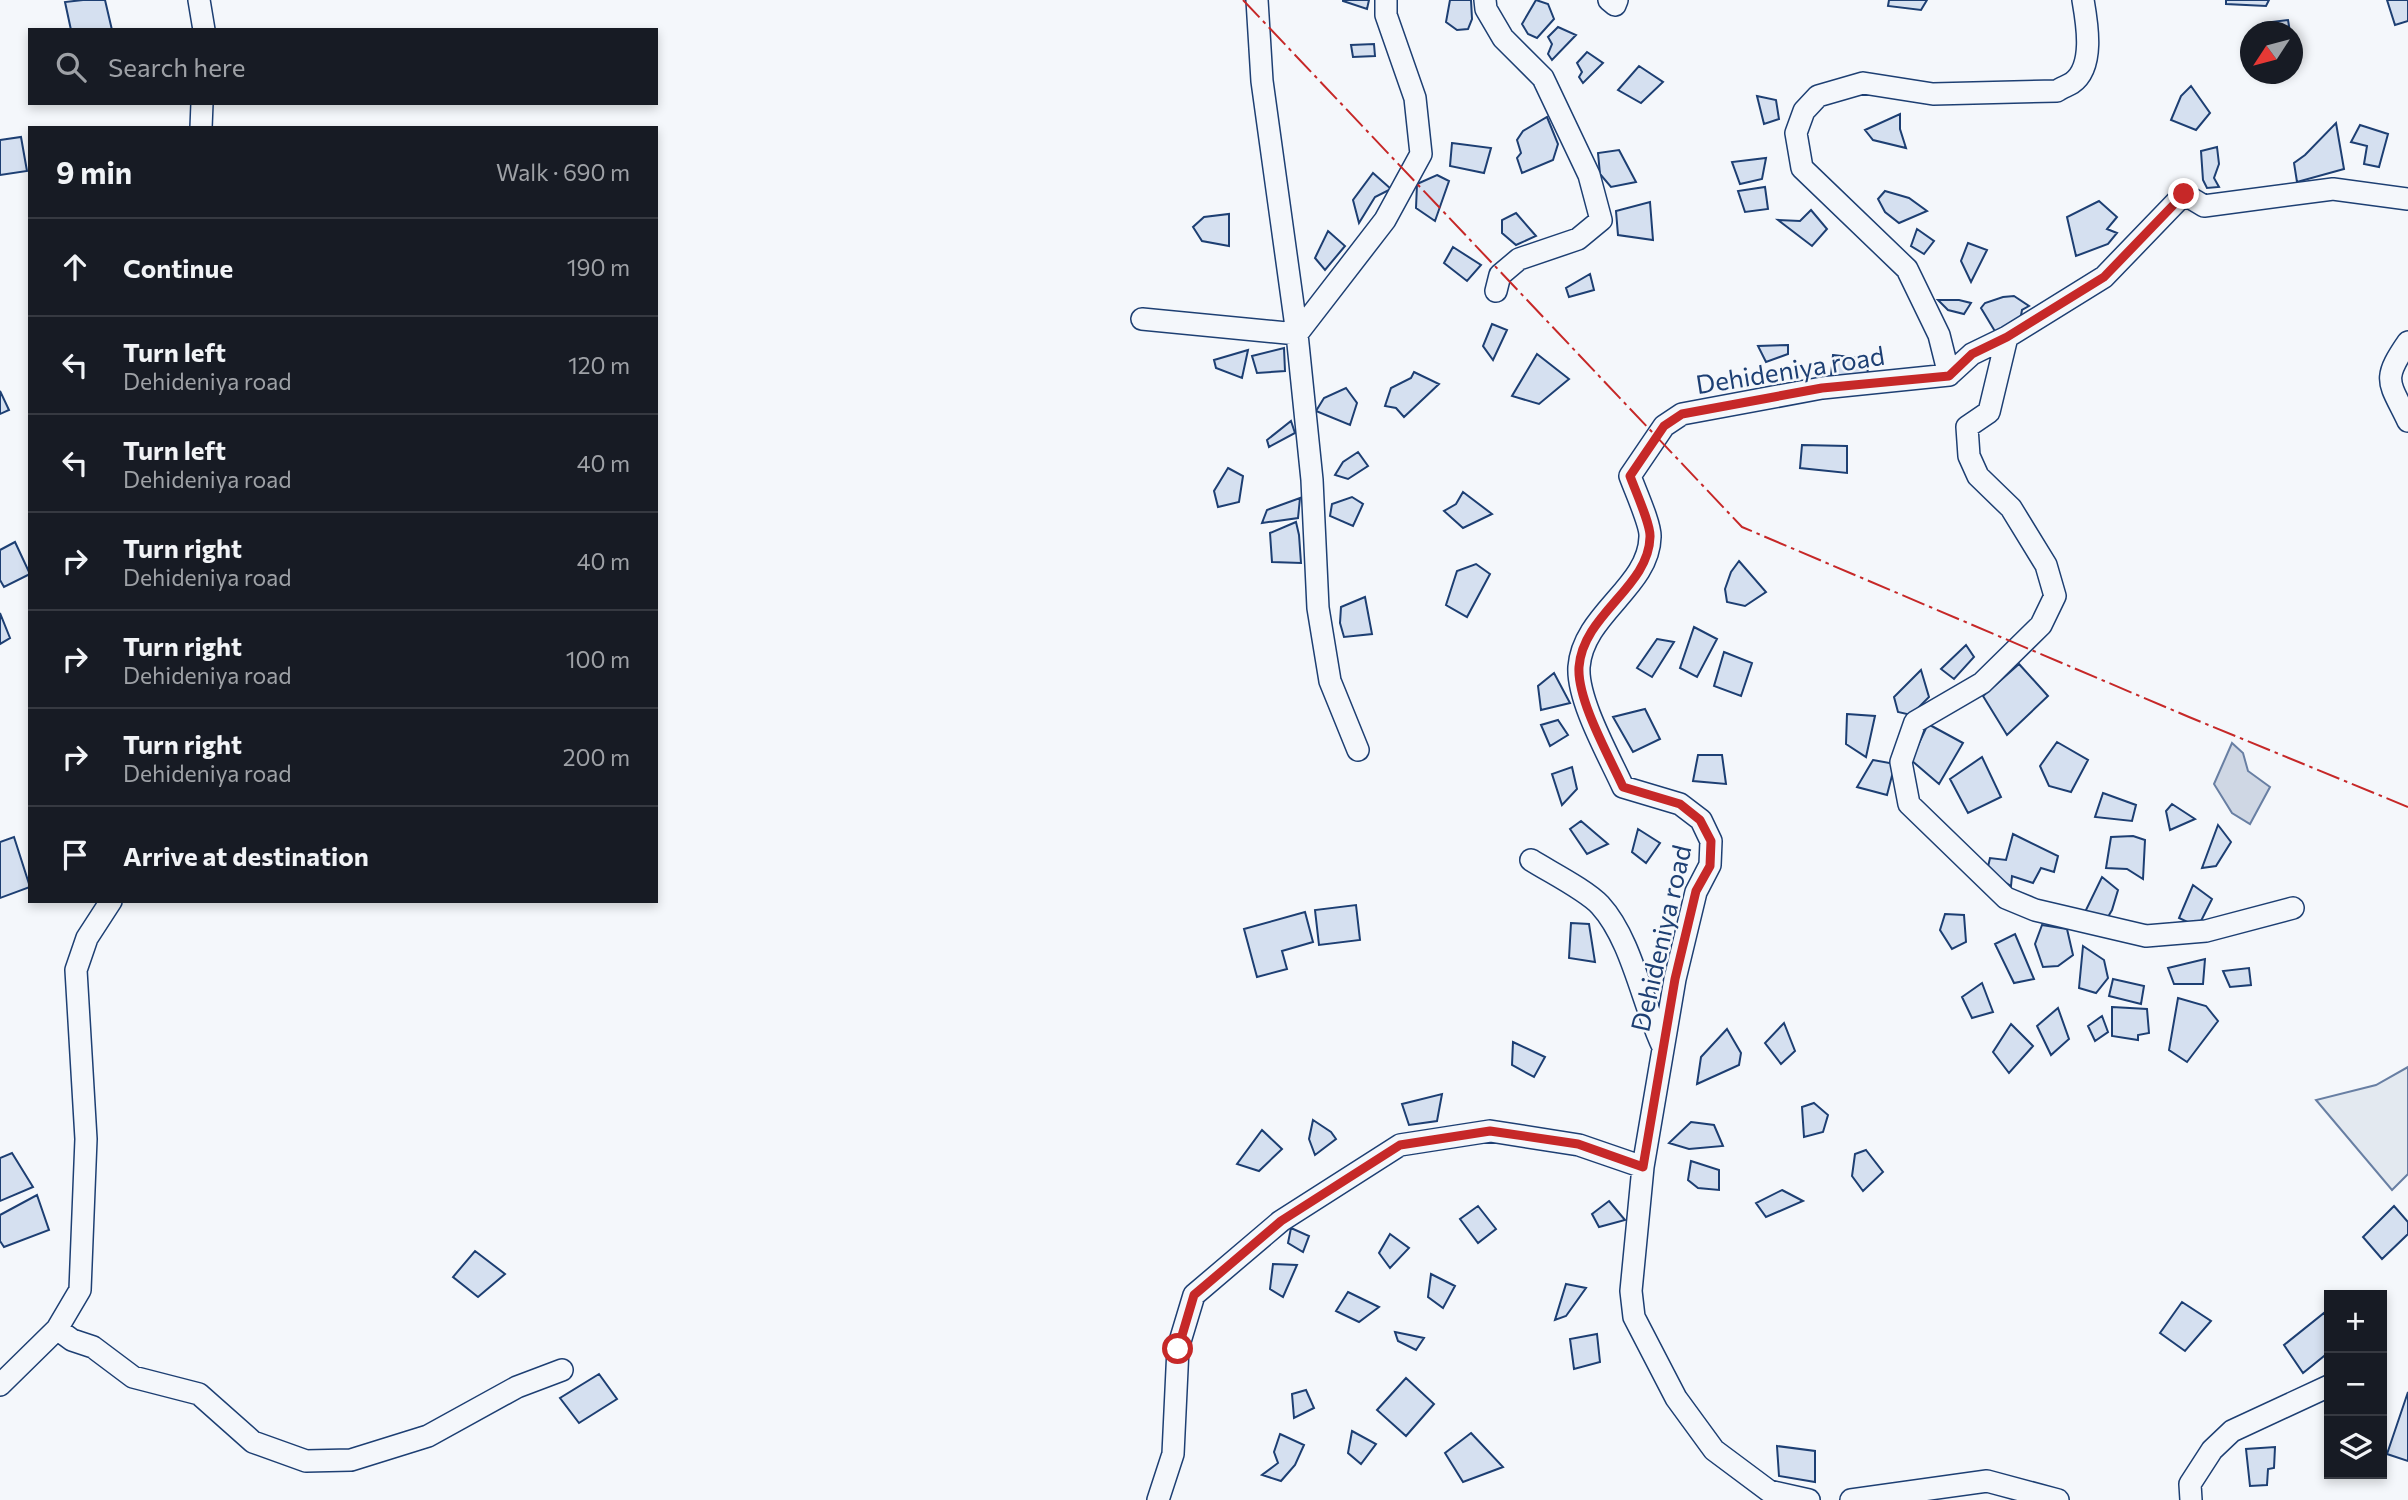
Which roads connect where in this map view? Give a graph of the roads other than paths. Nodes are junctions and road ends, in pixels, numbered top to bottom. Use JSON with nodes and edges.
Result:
{"nodes":[{"id":1,"x":199,"y":0,"type":"edge"},
{"id":2,"x":1257,"y":0,"type":"edge"},
{"id":3,"x":1386,"y":0,"type":"edge"},
{"id":4,"x":1485,"y":0,"type":"edge"},
{"id":5,"x":1609,"y":0,"type":"edge"},
{"id":6,"x":1617,"y":0,"type":"edge"},
{"id":7,"x":2083,"y":0,"type":"edge"},
{"id":8,"x":204,"y":28,"type":"edge"},
{"id":9,"x":202,"y":105,"type":"edge"},
{"id":10,"x":201,"y":126,"type":"edge"},
{"id":11,"x":2408,"y":199,"type":"edge"},
{"id":12,"x":1496,"y":291,"type":"dead end"},
{"id":13,"x":1142,"y":319,"type":"dead end"},
{"id":14,"x":1297,"y":334,"type":"junction"},
{"id":15,"x":2007,"y":337,"type":"junction"},
{"id":16,"x":2408,"y":342,"type":"edge"},
{"id":17,"x":1949,"y":376,"type":"junction"},
{"id":18,"x":2408,"y":421,"type":"edge"},
{"id":19,"x":1358,"y":750,"type":"dead end"},
{"id":20,"x":1531,"y":860,"type":"dead end"},
{"id":21,"x":110,"y":903,"type":"edge"},
{"id":22,"x":2293,"y":908,"type":"dead end"},
{"id":23,"x":1663,"y":1047,"type":"junction"},
{"id":24,"x":1643,"y":1167,"type":"junction"},
{"id":25,"x":57,"y":1329,"type":"junction"},
{"id":26,"x":562,"y":1370,"type":"dead end"},
{"id":27,"x":0,"y":1385,"type":"edge"},
{"id":28,"x":2324,"y":1388,"type":"edge"},
{"id":29,"x":1158,"y":1500,"type":"edge"},
{"id":30,"x":1809,"y":1500,"type":"edge"},
{"id":31,"x":1851,"y":1500,"type":"edge"},
{"id":32,"x":2058,"y":1500,"type":"edge"},
{"id":33,"x":2190,"y":1500,"type":"edge"}],
"edges":[{"from":1,"to":8,"type":"street"},
{"from":2,"to":14,"type":"street"},
{"from":3,"to":14,"type":"street"},
{"from":4,"to":12,"type":"street"},
{"from":5,"to":6,"type":"street"},
{"from":7,"to":17,"type":"street"},
{"from":9,"to":10,"type":"street"},
{"from":11,"to":15,"type":"street"},
{"from":13,"to":14,"type":"street"},
{"from":14,"to":19,"type":"street"},
{"from":15,"to":17,"type":"street"},
{"from":15,"to":22,"type":"street"},
{"from":16,"to":18,"type":"street"},
{"from":17,"to":23,"type":"street","name":"Dehideniya road"},
{"from":20,"to":23,"type":"street"},
{"from":21,"to":25,"type":"street"},
{"from":23,"to":24,"type":"street","name":"Dehideniya road"},
{"from":24,"to":29,"type":"street"},
{"from":24,"to":30,"type":"street","name":"Dehideniya road"},
{"from":25,"to":26,"type":"street"},
{"from":25,"to":27,"type":"street"},
{"from":28,"to":33,"type":"street"},
{"from":31,"to":32,"type":"street"}]}
